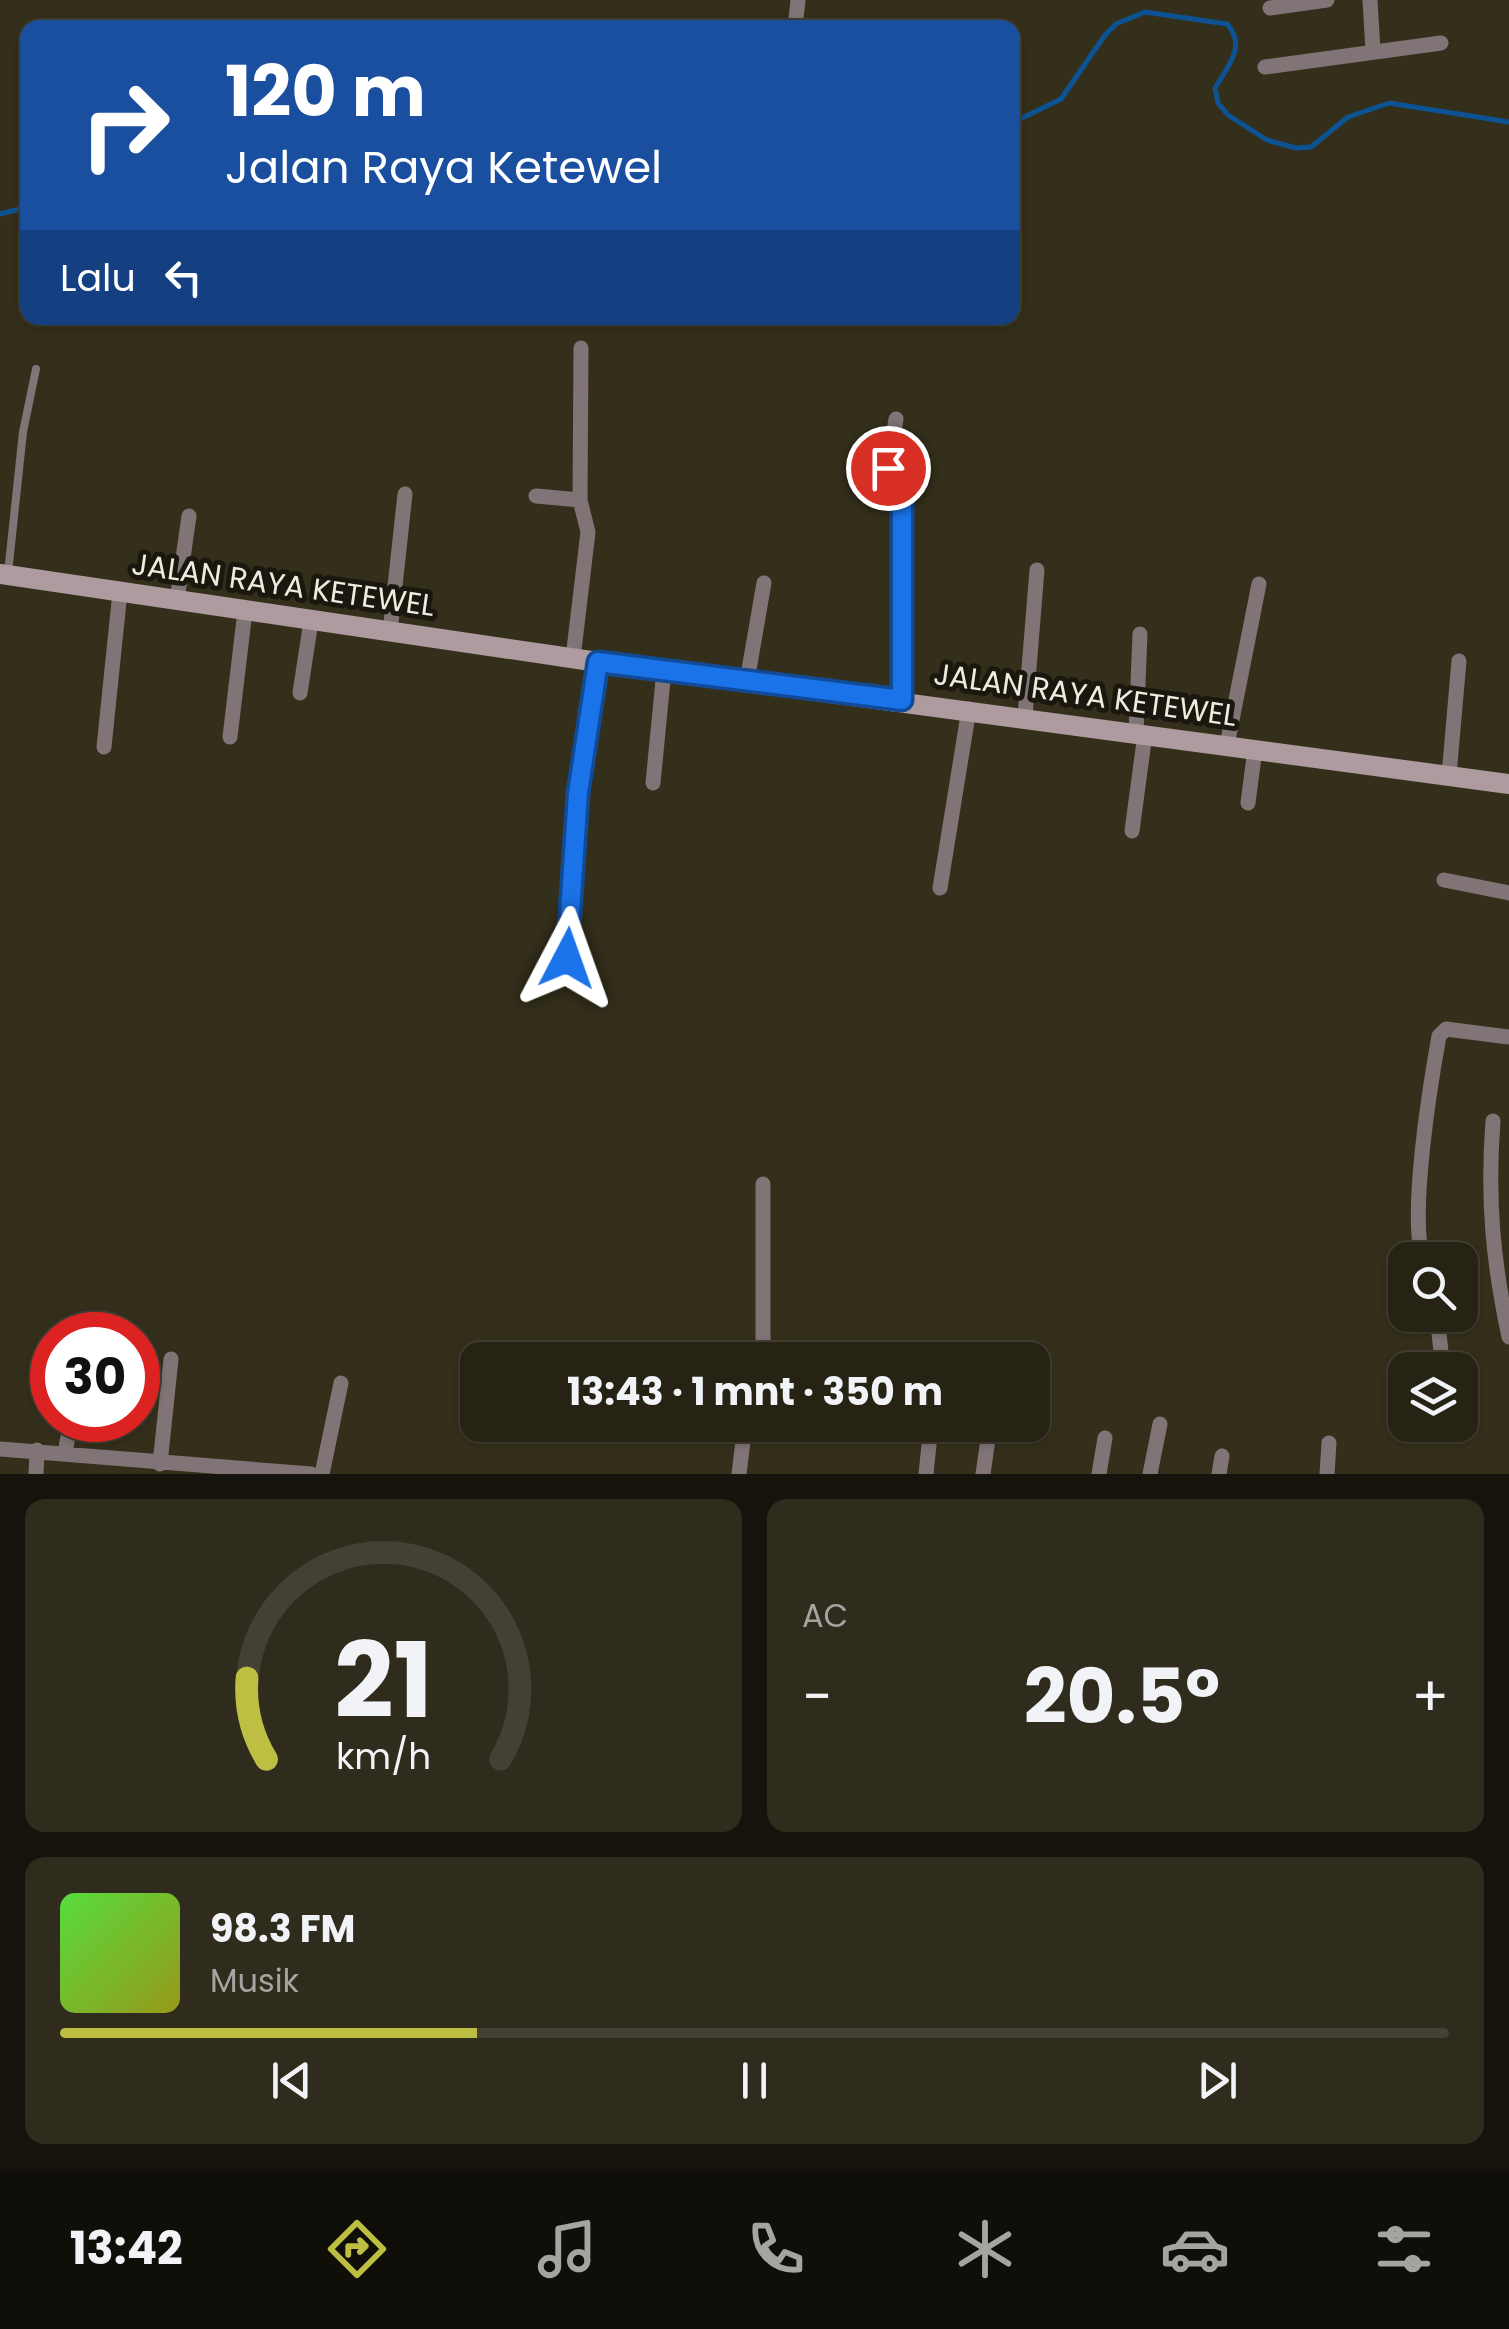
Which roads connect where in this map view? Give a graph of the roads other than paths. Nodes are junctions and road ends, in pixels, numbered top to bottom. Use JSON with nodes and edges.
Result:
{"nodes":[{"id":1,"x":1327,"y":0,"type":"edge"},
{"id":2,"x":1370,"y":0,"type":"edge"},
{"id":3,"x":1270,"y":8,"type":"dead end"},
{"id":4,"x":1441,"y":43,"type":"dead end"},
{"id":5,"x":1373,"y":52,"type":"junction"},
{"id":6,"x":1264,"y":67,"type":"dead end"},
{"id":7,"x":581,"y":348,"type":"dead end"},
{"id":8,"x":36,"y":369,"type":"dead end"},
{"id":9,"x":896,"y":419,"type":"dead end"},
{"id":10,"x":405,"y":494,"type":"dead end"},
{"id":11,"x":536,"y":496,"type":"dead end"},
{"id":12,"x":580,"y":500,"type":"junction"},
{"id":13,"x":189,"y":516,"type":"dead end"},
{"id":14,"x":1037,"y":570,"type":"dead end"},
{"id":15,"x":4,"y":575,"type":"edge"},
{"id":16,"x":764,"y":582,"type":"dead end"},
{"id":17,"x":1259,"y":584,"type":"dead end"},
{"id":18,"x":120,"y":592,"type":"junction"},
{"id":19,"x":177,"y":600,"type":"junction"},
{"id":20,"x":245,"y":611,"type":"junction"},
{"id":21,"x":311,"y":621,"type":"junction"},
{"id":22,"x":390,"y":632,"type":"junction"},
{"id":23,"x":1140,"y":634,"type":"dead end"},
{"id":24,"x":574,"y":658,"type":"junction"},
{"id":25,"x":1459,"y":661,"type":"dead end"},
{"id":26,"x":598,"y":662,"type":"junction"},
{"id":27,"x":664,"y":670,"type":"junction"},
{"id":28,"x":747,"y":681,"type":"junction"},
{"id":29,"x":300,"y":693,"type":"dead end"},
{"id":30,"x":902,"y":700,"type":"junction"},
{"id":31,"x":969,"y":710,"type":"junction"},
{"id":32,"x":1025,"y":717,"type":"junction"},
{"id":33,"x":1140,"y":734,"type":"junction"},
{"id":34,"x":230,"y":737,"type":"dead end"},
{"id":35,"x":1227,"y":746,"type":"junction"},
{"id":36,"x":104,"y":747,"type":"dead end"},
{"id":37,"x":1255,"y":749,"type":"junction"},
{"id":38,"x":1449,"y":775,"type":"junction"},
{"id":39,"x":652,"y":783,"type":"dead end"},
{"id":40,"x":1509,"y":784,"type":"edge"},
{"id":41,"x":1248,"y":803,"type":"dead end"},
{"id":42,"x":1132,"y":831,"type":"dead end"},
{"id":43,"x":1444,"y":880,"type":"dead end"},
{"id":44,"x":940,"y":888,"type":"dead end"},
{"id":45,"x":1509,"y":893,"type":"edge"},
{"id":46,"x":567,"y":958,"type":"dead end"},
{"id":47,"x":1509,"y":1037,"type":"edge"},
{"id":48,"x":1493,"y":1122,"type":"dead end"},
{"id":49,"x":763,"y":1184,"type":"dead end"},
{"id":50,"x":1420,"y":1242,"type":"edge"},
{"id":51,"x":1509,"y":1338,"type":"edge"},
{"id":52,"x":762,"y":1342,"type":"edge"},
{"id":53,"x":171,"y":1360,"type":"dead end"},
{"id":54,"x":341,"y":1383,"type":"dead end"},
{"id":55,"x":1160,"y":1424,"type":"dead end"},
{"id":56,"x":1105,"y":1438,"type":"dead end"},
{"id":57,"x":67,"y":1442,"type":"edge"},
{"id":58,"x":743,"y":1442,"type":"edge"},
{"id":59,"x":929,"y":1442,"type":"edge"},
{"id":60,"x":987,"y":1442,"type":"edge"},
{"id":61,"x":1330,"y":1443,"type":"dead end"},
{"id":62,"x":0,"y":1449,"type":"edge"},
{"id":63,"x":37,"y":1450,"type":"junction"},
{"id":64,"x":65,"y":1453,"type":"junction"},
{"id":65,"x":1222,"y":1456,"type":"dead end"},
{"id":66,"x":160,"y":1464,"type":"junction"},
{"id":67,"x":36,"y":1474,"type":"edge"},
{"id":68,"x":311,"y":1474,"type":"edge"},
{"id":69,"x":322,"y":1474,"type":"edge"},
{"id":70,"x":739,"y":1474,"type":"edge"},
{"id":71,"x":926,"y":1474,"type":"edge"},
{"id":72,"x":982,"y":1474,"type":"edge"},
{"id":73,"x":1099,"y":1474,"type":"edge"},
{"id":74,"x":1150,"y":1474,"type":"edge"},
{"id":75,"x":1219,"y":1474,"type":"edge"},
{"id":76,"x":1326,"y":1474,"type":"edge"}],
"edges":[{"from":1,"to":3,"type":"street"},
{"from":2,"to":5,"type":"street"},
{"from":4,"to":5,"type":"street"},
{"from":5,"to":6,"type":"street"},
{"from":7,"to":12,"type":"street"},
{"from":8,"to":15,"type":"lane"},
{"from":9,"to":30,"type":"street"},
{"from":10,"to":22,"type":"street"},
{"from":11,"to":12,"type":"street"},
{"from":12,"to":24,"type":"street"},
{"from":13,"to":19,"type":"street"},
{"from":14,"to":32,"type":"street"},
{"from":15,"to":18,"type":"main road","name":"JALAN RAYA KETEWEL"},
{"from":16,"to":28,"type":"street"},
{"from":17,"to":35,"type":"street"},
{"from":18,"to":19,"type":"main road","name":"JALAN RAYA KETEWEL"},
{"from":18,"to":36,"type":"street"},
{"from":19,"to":20,"type":"main road","name":"JALAN RAYA KETEWEL"},
{"from":20,"to":21,"type":"main road","name":"JALAN RAYA KETEWEL"},
{"from":20,"to":34,"type":"street"},
{"from":21,"to":22,"type":"main road","name":"JALAN RAYA KETEWEL"},
{"from":21,"to":29,"type":"street"},
{"from":22,"to":24,"type":"main road","name":"JALAN RAYA KETEWEL"},
{"from":23,"to":33,"type":"street"},
{"from":24,"to":26,"type":"main road","name":"JALAN RAYA KETEWEL"},
{"from":25,"to":38,"type":"street"},
{"from":26,"to":27,"type":"main road","name":"JALAN RAYA KETEWEL"},
{"from":26,"to":46,"type":"street"},
{"from":27,"to":28,"type":"main road","name":"JALAN RAYA KETEWEL"},
{"from":27,"to":39,"type":"street"},
{"from":28,"to":30,"type":"main road","name":"JALAN RAYA KETEWEL"},
{"from":30,"to":31,"type":"main road","name":"JALAN RAYA KETEWEL"},
{"from":31,"to":32,"type":"main road","name":"JALAN RAYA KETEWEL"},
{"from":31,"to":44,"type":"street"},
{"from":32,"to":33,"type":"main road","name":"JALAN RAYA KETEWEL"},
{"from":33,"to":35,"type":"main road","name":"JALAN RAYA KETEWEL"},
{"from":33,"to":42,"type":"street"},
{"from":35,"to":37,"type":"main road","name":"JALAN RAYA KETEWEL"},
{"from":37,"to":38,"type":"main road","name":"JALAN RAYA KETEWEL"},
{"from":37,"to":41,"type":"street"},
{"from":38,"to":40,"type":"main road","name":"JALAN RAYA KETEWEL"},
{"from":43,"to":45,"type":"street"},
{"from":47,"to":50,"type":"street"},
{"from":48,"to":51,"type":"street"},
{"from":49,"to":52,"type":"street"},
{"from":53,"to":66,"type":"street"},
{"from":54,"to":69,"type":"street"},
{"from":55,"to":74,"type":"street"},
{"from":56,"to":73,"type":"street"},
{"from":57,"to":64,"type":"street"},
{"from":58,"to":70,"type":"street"},
{"from":59,"to":71,"type":"street"},
{"from":60,"to":72,"type":"street"},
{"from":61,"to":76,"type":"street"},
{"from":62,"to":63,"type":"street"},
{"from":63,"to":64,"type":"street"},
{"from":63,"to":67,"type":"street"},
{"from":64,"to":66,"type":"street"},
{"from":65,"to":75,"type":"street"},
{"from":66,"to":68,"type":"street"}]}
